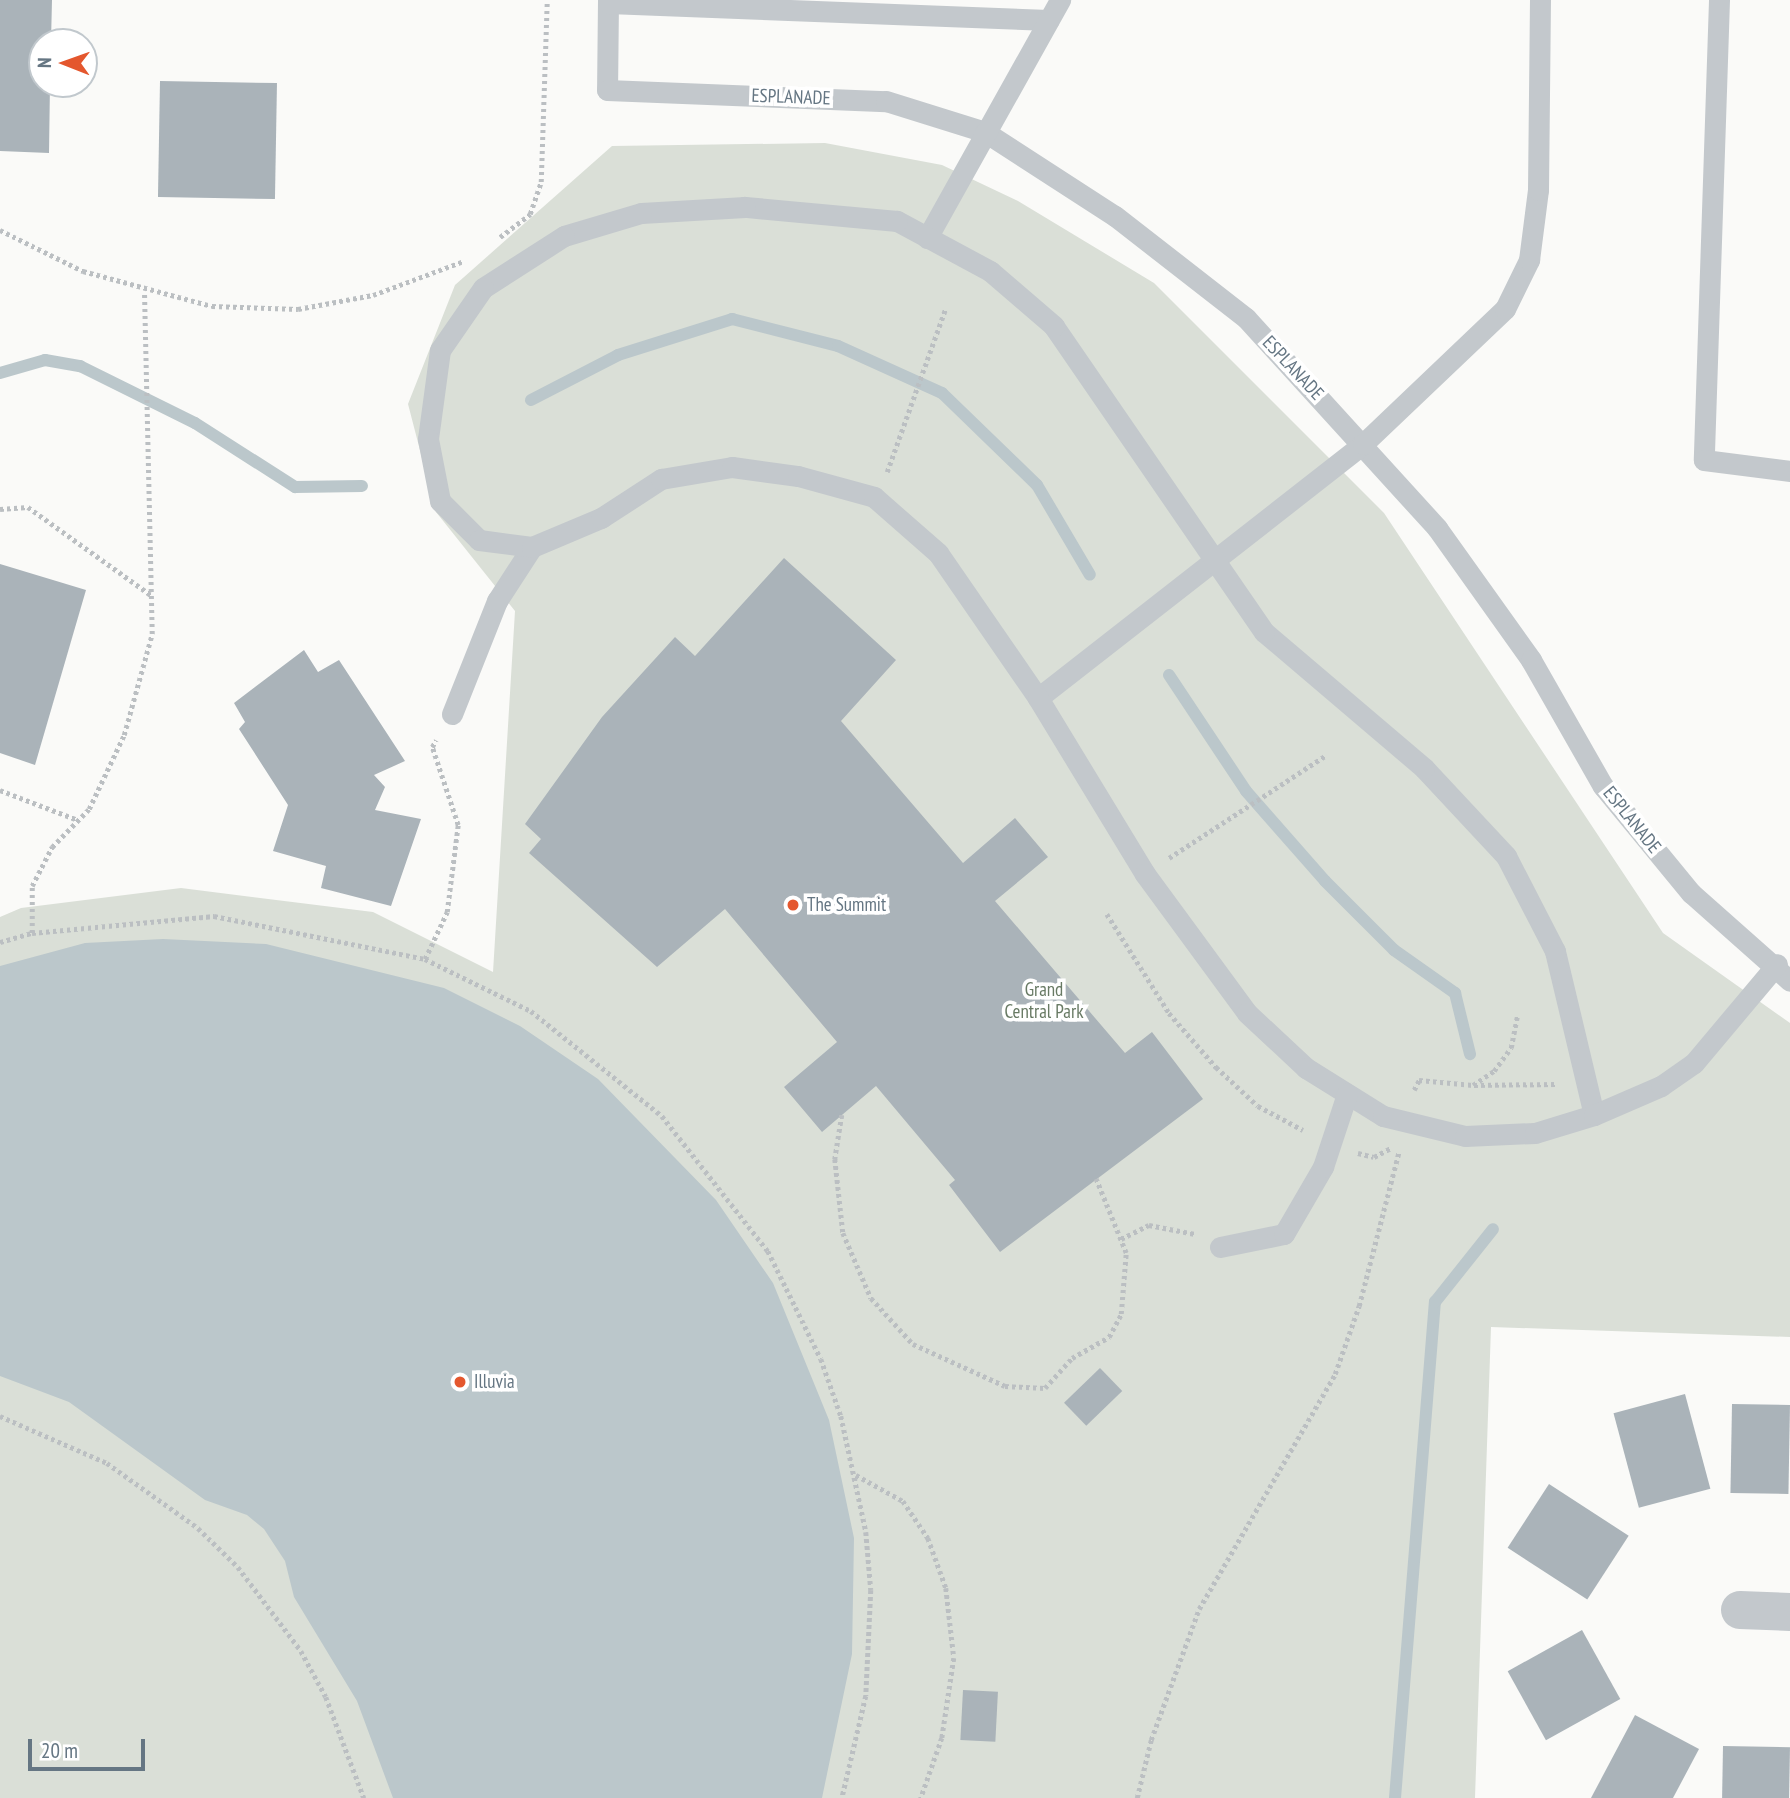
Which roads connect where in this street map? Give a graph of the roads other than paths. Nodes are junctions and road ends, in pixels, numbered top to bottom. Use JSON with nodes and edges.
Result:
{"nodes":[{"id":1,"x":1060,"y":0,"type":"edge"},
{"id":2,"x":1540,"y":0,"type":"edge"},
{"id":3,"x":1719,"y":0,"type":"edge"},
{"id":4,"x":608,"y":2,"type":"edge"},
{"id":5,"x":1049,"y":20,"type":"junction"},
{"id":6,"x":985,"y":132,"type":"junction"},
{"id":7,"x":927,"y":238,"type":"junction"},
{"id":8,"x":1363,"y":444,"type":"junction"},
{"id":9,"x":1790,"y":471,"type":"edge"},
{"id":10,"x":532,"y":547,"type":"junction"},
{"id":11,"x":1212,"y":557,"type":"junction"},
{"id":12,"x":1038,"y":698,"type":"junction"},
{"id":13,"x":452,"y":715,"type":"road end"},
{"id":14,"x":1784,"y":965,"type":"edge"},
{"id":15,"x":1790,"y":981,"type":"edge"},
{"id":16,"x":1347,"y":1094,"type":"junction"},
{"id":17,"x":1594,"y":1115,"type":"junction"},
{"id":18,"x":1220,"y":1247,"type":"road end"},
{"id":19,"x":1740,"y":1610,"type":"dead end"},
{"id":20,"x":1790,"y":1612,"type":"edge"}],
"edges":[{"from":1,"to":5,"type":"lane"},
{"from":2,"to":8,"type":"lane"},
{"from":3,"to":9,"type":"lane"},
{"from":4,"to":5,"type":"lane"},
{"from":4,"to":6,"type":"lane","name":"ESPLANADE"},
{"from":5,"to":6,"type":"lane"},
{"from":6,"to":7,"type":"lane"},
{"from":6,"to":8,"type":"lane","name":"ESPLANADE"},
{"from":7,"to":10,"type":"lane"},
{"from":7,"to":11,"type":"lane"},
{"from":8,"to":11,"type":"lane"},
{"from":8,"to":14,"type":"lane","name":"ESPLANADE"},
{"from":10,"to":12,"type":"lane"},
{"from":10,"to":13,"type":"lane"},
{"from":11,"to":12,"type":"lane"},
{"from":11,"to":17,"type":"lane"},
{"from":12,"to":16,"type":"lane"},
{"from":14,"to":15,"type":"lane","name":"ESPLANADE"},
{"from":14,"to":17,"type":"lane"},
{"from":16,"to":17,"type":"lane"},
{"from":16,"to":18,"type":"lane"},
{"from":19,"to":20,"type":"street"}]}
